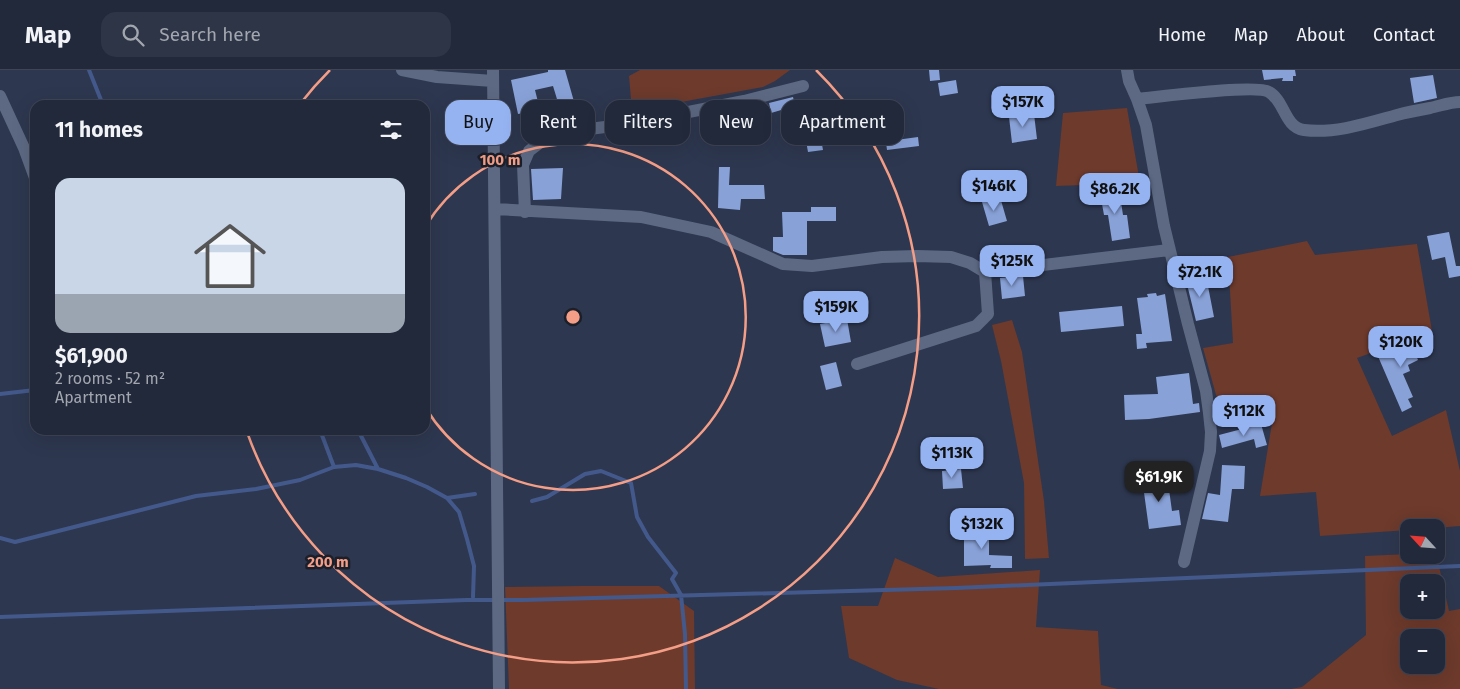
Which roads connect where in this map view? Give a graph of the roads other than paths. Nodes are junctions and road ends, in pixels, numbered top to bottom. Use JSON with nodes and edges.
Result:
{"nodes":[{"id":1,"x":402,"y":70,"type":"edge"},
{"id":2,"x":1127,"y":70,"type":"edge"},
{"id":3,"x":493,"y":75,"type":"edge"},
{"id":4,"x":803,"y":86,"type":"dead end"},
{"id":5,"x":0,"y":96,"type":"edge"},
{"id":6,"x":1137,"y":99,"type":"junction"},
{"id":7,"x":1460,"y":102,"type":"edge"},
{"id":8,"x":30,"y":164,"type":"edge"},
{"id":9,"x":495,"y":209,"type":"junction"},
{"id":10,"x":525,"y":212,"type":"junction"},
{"id":11,"x":1169,"y":250,"type":"junction"},
{"id":12,"x":985,"y":272,"type":"junction"},
{"id":13,"x":857,"y":364,"type":"dead end"},
{"id":14,"x":1184,"y":562,"type":"dead end"},
{"id":15,"x":499,"y":689,"type":"edge"}],
"edges":[{"from":1,"to":3,"type":"street"},
{"from":2,"to":6,"type":"street"},
{"from":3,"to":9,"type":"street"},
{"from":4,"to":10,"type":"street"},
{"from":5,"to":8,"type":"street"},
{"from":6,"to":7,"type":"street"},
{"from":6,"to":11,"type":"street"},
{"from":9,"to":10,"type":"street"},
{"from":9,"to":15,"type":"street"},
{"from":10,"to":12,"type":"street"},
{"from":11,"to":12,"type":"street"},
{"from":11,"to":14,"type":"street"},
{"from":12,"to":13,"type":"street"}]}
